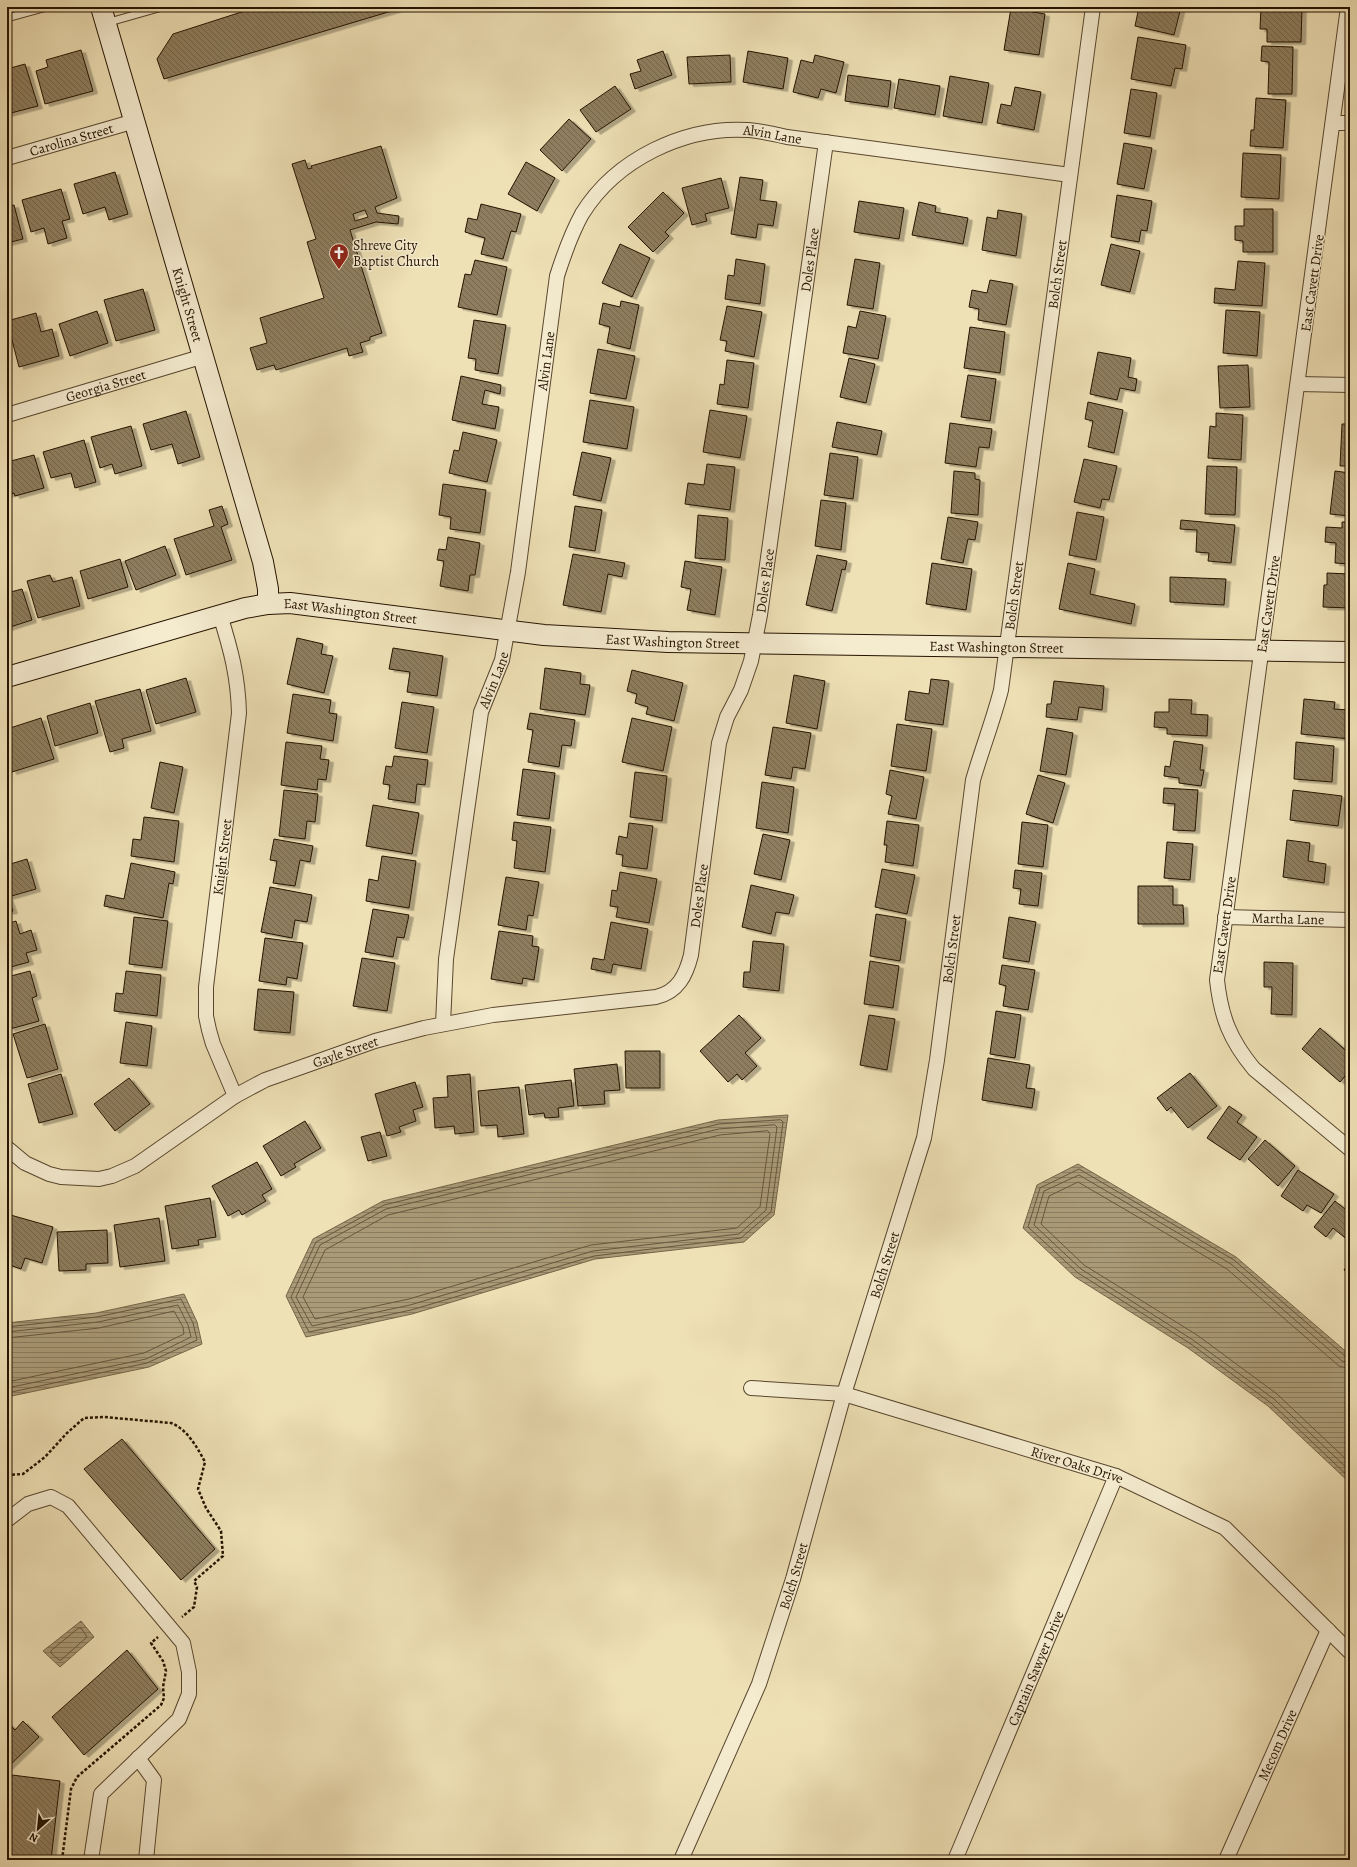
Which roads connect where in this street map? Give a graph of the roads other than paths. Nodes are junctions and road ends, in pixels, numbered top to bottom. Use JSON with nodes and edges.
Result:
{"nodes":[{"id":1,"x":47,"y":7,"type":"edge"},
{"id":2,"x":162,"y":7,"type":"edge"},
{"id":3,"x":1093,"y":7,"type":"edge"},
{"id":4,"x":1348,"y":7,"type":"edge"},
{"id":5,"x":103,"y":15,"type":"edge"},
{"id":6,"x":7,"y":18,"type":"edge"},
{"id":7,"x":135,"y":121,"type":"junction"},
{"id":8,"x":1333,"y":122,"type":"junction"},
{"id":9,"x":1350,"y":123,"type":"edge"},
{"id":10,"x":826,"y":142,"type":"junction"},
{"id":11,"x":7,"y":158,"type":"edge"},
{"id":12,"x":1070,"y":175,"type":"junction"},
{"id":13,"x":204,"y":356,"type":"junction"},
{"id":14,"x":1298,"y":384,"type":"junction"},
{"id":15,"x":1350,"y":385,"type":"edge"},
{"id":16,"x":7,"y":415,"type":"edge"},
{"id":17,"x":268,"y":604,"type":"junction"},
{"id":18,"x":220,"y":615,"type":"junction"},
{"id":19,"x":508,"y":630,"type":"junction"},
{"id":20,"x":755,"y":644,"type":"junction"},
{"id":21,"x":1006,"y":648,"type":"junction"},
{"id":22,"x":1261,"y":651,"type":"junction"},
{"id":23,"x":1350,"y":652,"type":"edge"},
{"id":24,"x":7,"y":677,"type":"edge"},
{"id":25,"x":1225,"y":917,"type":"junction"},
{"id":26,"x":1350,"y":920,"type":"edge"},
{"id":27,"x":656,"y":998,"type":"joint"},
{"id":28,"x":443,"y":1024,"type":"junction"},
{"id":29,"x":235,"y":1096,"type":"junction"},
{"id":30,"x":7,"y":1148,"type":"edge"},
{"id":31,"x":1350,"y":1149,"type":"edge"},
{"id":32,"x":750,"y":1388,"type":"dead end"},
{"id":33,"x":844,"y":1394,"type":"junction"},
{"id":34,"x":1116,"y":1476,"type":"junction"},
{"id":35,"x":7,"y":1520,"type":"edge"},
{"id":36,"x":1328,"y":1630,"type":"junction"},
{"id":37,"x":1350,"y":1652,"type":"edge"},
{"id":38,"x":138,"y":1758,"type":"junction"},
{"id":39,"x":90,"y":1860,"type":"edge"},
{"id":40,"x":146,"y":1860,"type":"edge"},
{"id":41,"x":681,"y":1860,"type":"edge"},
{"id":42,"x":955,"y":1860,"type":"edge"},
{"id":43,"x":1226,"y":1860,"type":"edge"}],
"edges":[{"from":1,"to":6,"type":"lane"},
{"from":2,"to":5,"type":"lane"},
{"from":3,"to":12,"type":"street","name":"Bolch Street"},
{"from":4,"to":8,"type":"street","name":"East Cavett Drive"},
{"from":5,"to":7,"type":"street","name":"Knight Street"},
{"from":7,"to":11,"type":"street","name":"Carolina Street"},
{"from":7,"to":13,"type":"street","name":"Knight Street"},
{"from":8,"to":9,"type":"street"},
{"from":8,"to":14,"type":"street","name":"East Cavett Drive"},
{"from":10,"to":12,"type":"street","name":"Alvin Lane"},
{"from":10,"to":19,"type":"street","name":"Alvin Lane"},
{"from":10,"to":20,"type":"street","name":"Doles Place"},
{"from":12,"to":21,"type":"street","name":"Bolch Street"},
{"from":13,"to":16,"type":"street","name":"Georgia Street"},
{"from":13,"to":17,"type":"street","name":"Knight Street"},
{"from":14,"to":15,"type":"street"},
{"from":14,"to":22,"type":"street","name":"East Cavett Drive"},
{"from":17,"to":18,"type":"street","name":"East Washington Street"},
{"from":17,"to":19,"type":"street","name":"East Washington Street"},
{"from":18,"to":24,"type":"street","name":"East Washington Street"},
{"from":18,"to":29,"type":"street","name":"Knight Street"},
{"from":19,"to":20,"type":"street","name":"East Washington Street"},
{"from":19,"to":28,"type":"street","name":"Alvin Lane"},
{"from":20,"to":21,"type":"street","name":"East Washington Street"},
{"from":20,"to":27,"type":"street","name":"Doles Place"},
{"from":21,"to":22,"type":"street","name":"East Washington Street"},
{"from":21,"to":33,"type":"street","name":"Bolch Street"},
{"from":22,"to":23,"type":"street","name":"East Washington Street"},
{"from":22,"to":25,"type":"street","name":"East Cavett Drive"},
{"from":25,"to":26,"type":"street","name":"Martha Lane"},
{"from":25,"to":31,"type":"street","name":"East Cavett Drive"},
{"from":27,"to":28,"type":"street","name":"Gayle Street"},
{"from":28,"to":29,"type":"street","name":"Gayle Street"},
{"from":29,"to":30,"type":"street","name":"Gayle Street"},
{"from":32,"to":33,"type":"street","name":"River Oaks Drive"},
{"from":33,"to":34,"type":"street","name":"River Oaks Drive"},
{"from":33,"to":41,"type":"street","name":"Bolch Street"},
{"from":34,"to":36,"type":"street","name":"River Oaks Drive"},
{"from":34,"to":42,"type":"street","name":"Captain Sawyer Drive"},
{"from":35,"to":38,"type":"street"},
{"from":36,"to":37,"type":"street","name":"River Oaks Drive"},
{"from":36,"to":43,"type":"street","name":"Mecom Drive"},
{"from":38,"to":39,"type":"street"},
{"from":38,"to":40,"type":"street"}]}
